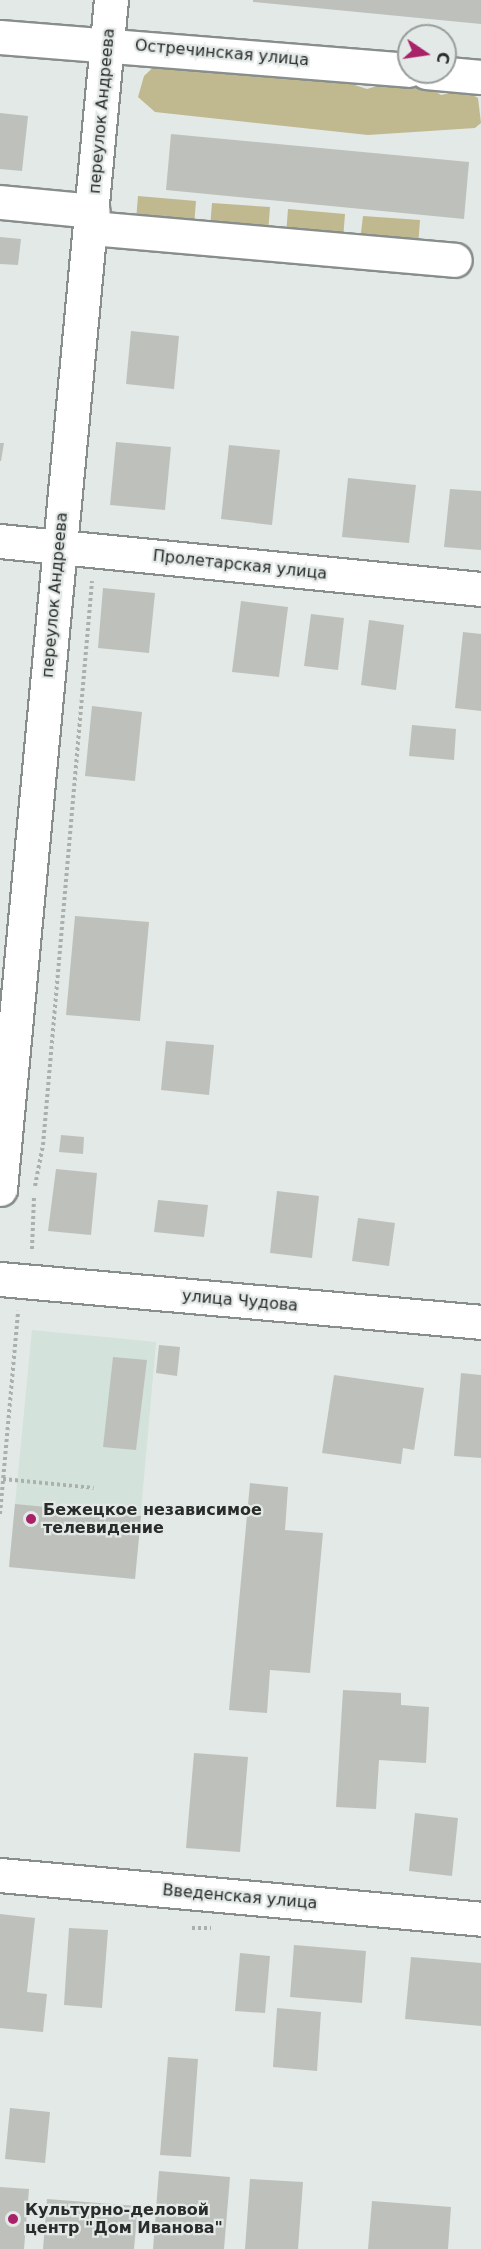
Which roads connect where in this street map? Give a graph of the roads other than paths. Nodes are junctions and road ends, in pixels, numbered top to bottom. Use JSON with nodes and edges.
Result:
{"nodes":[{"id":1,"x":111,"y":0,"type":"edge"},
{"id":2,"x":0,"y":37,"type":"edge"},
{"id":3,"x":108,"y":43,"type":"junction"},
{"id":4,"x":397,"y":69,"type":"edge"},
{"id":5,"x":457,"y":75,"type":"edge"},
{"id":6,"x":481,"y":77,"type":"edge"},
{"id":7,"x":0,"y":202,"type":"edge"},
{"id":8,"x":92,"y":220,"type":"junction"},
{"id":9,"x":455,"y":260,"type":"dead end"},
{"id":10,"x":0,"y":541,"type":"edge"},
{"id":11,"x":60,"y":547,"type":"junction"},
{"id":12,"x":481,"y":589,"type":"edge"},
{"id":13,"x":0,"y":1189,"type":"edge"},
{"id":14,"x":14,"y":1280,"type":"edge"},
{"id":15,"x":481,"y":1323,"type":"edge"},
{"id":16,"x":0,"y":1875,"type":"edge"},
{"id":17,"x":481,"y":1919,"type":"edge"}],
"edges":[{"from":1,"to":3,"type":"street","name":"переулок Андреева"},
{"from":2,"to":3,"type":"street","name":"Остречинская улица"},
{"from":3,"to":4,"type":"street","name":"Остречинская улица"},
{"from":3,"to":8,"type":"street","name":"переулок Андреева"},
{"from":5,"to":6,"type":"street"},
{"from":7,"to":8,"type":"street"},
{"from":8,"to":9,"type":"street"},
{"from":8,"to":11,"type":"street","name":"переулок Андреева"},
{"from":10,"to":11,"type":"street","name":"Пролетарская улица"},
{"from":11,"to":12,"type":"street","name":"Пролетарская улица"},
{"from":11,"to":13,"type":"street","name":"переулок Андреева"},
{"from":14,"to":15,"type":"street","name":"улица Чудова"},
{"from":16,"to":17,"type":"street","name":"Введенская улица"}]}
